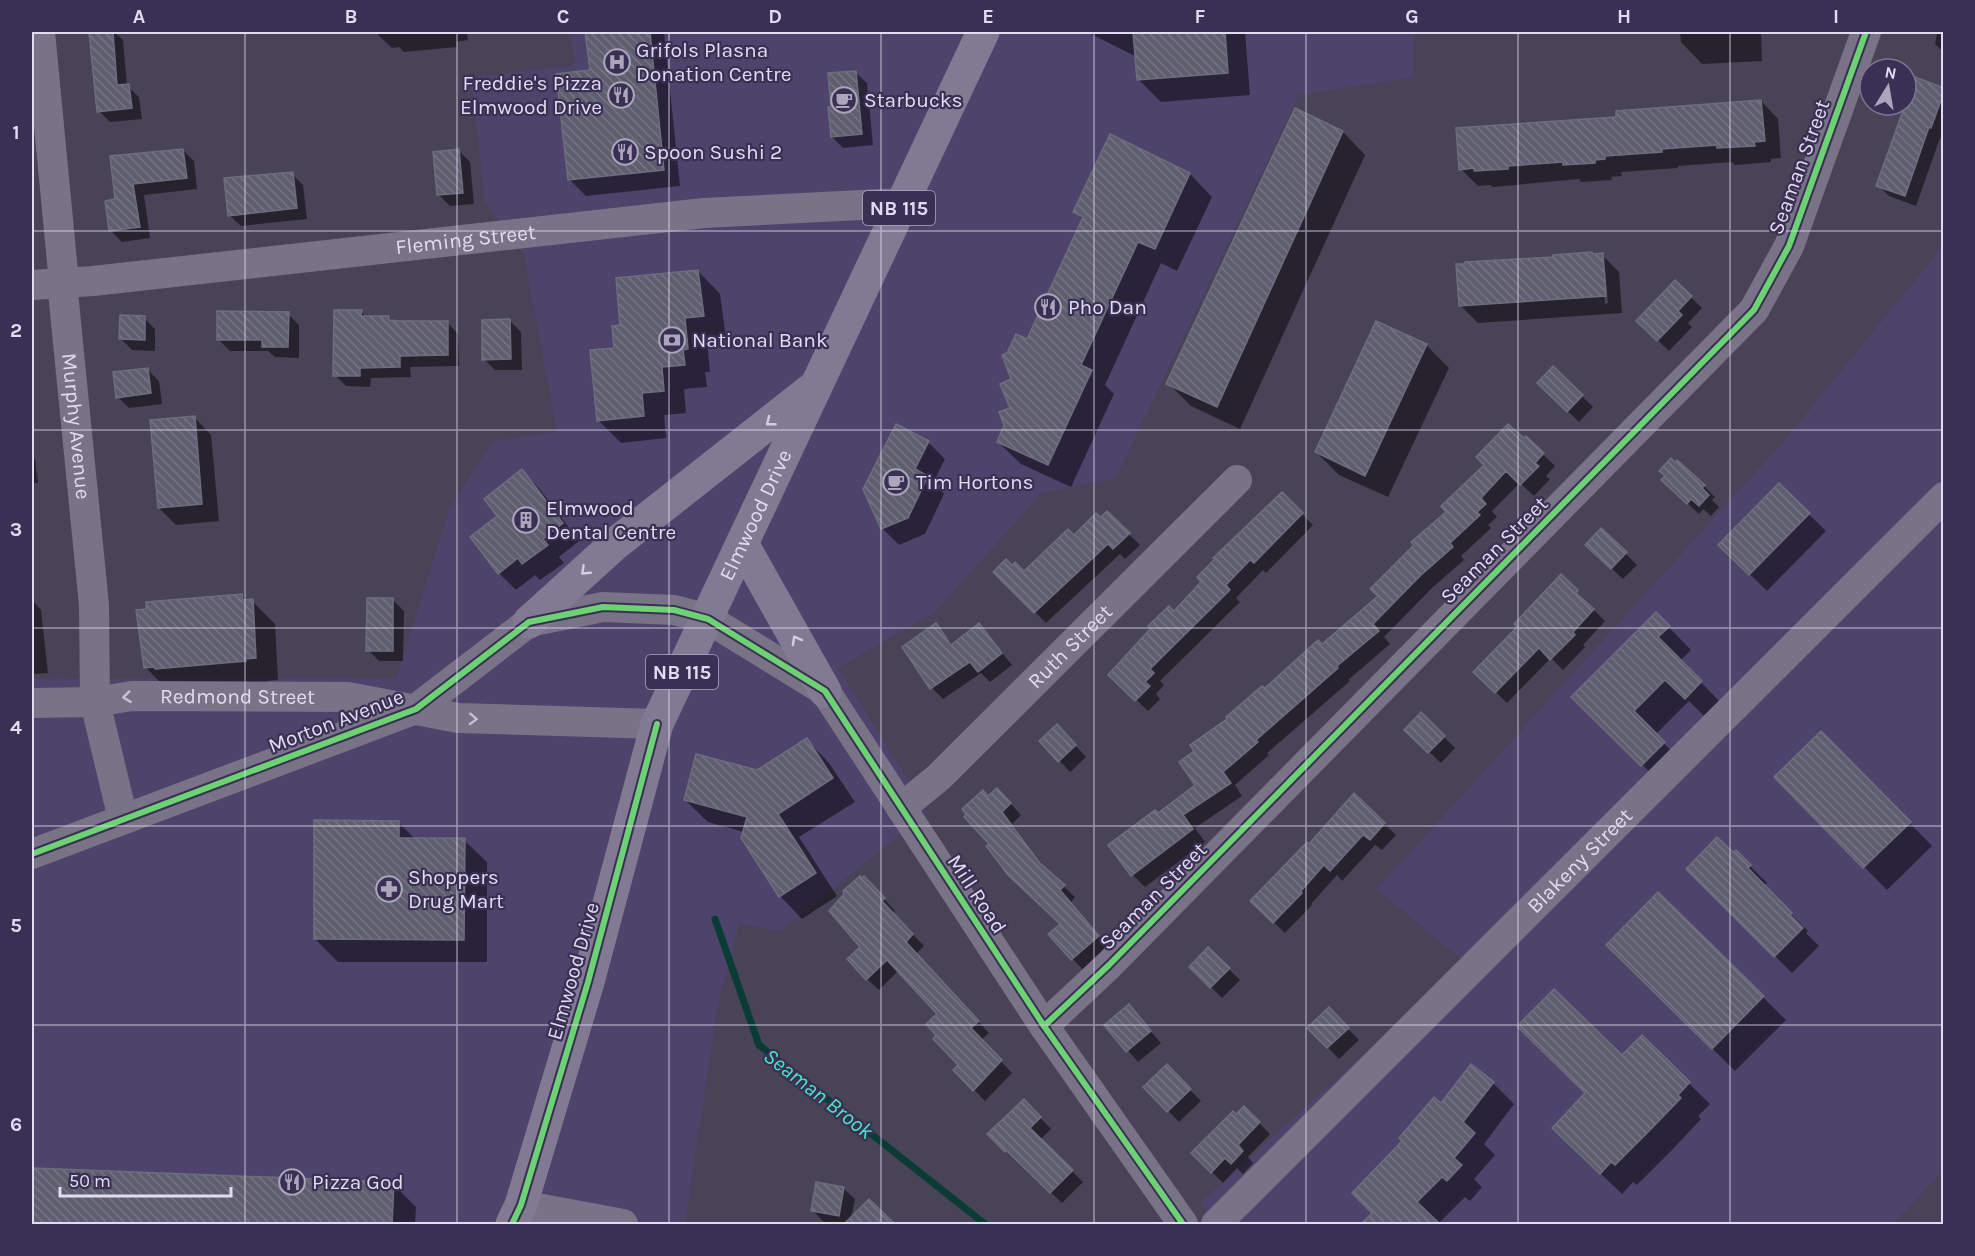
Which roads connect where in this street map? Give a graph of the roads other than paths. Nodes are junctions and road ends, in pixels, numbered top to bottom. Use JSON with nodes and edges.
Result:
{"nodes":[{"id":1,"x":40,"y":32,"type":"edge"},
{"id":2,"x":983,"y":32,"type":"edge"},
{"id":3,"x":1866,"y":32,"type":"edge"},
{"id":4,"x":901,"y":203,"type":"junction"},
{"id":5,"x":62,"y":282,"type":"junction"},
{"id":6,"x":32,"y":285,"type":"edge"},
{"id":7,"x":816,"y":386,"type":"junction"},
{"id":8,"x":1237,"y":480,"type":"dead end"},
{"id":9,"x":1944,"y":497,"type":"edge"},
{"id":10,"x":743,"y":545,"type":"junction"},
{"id":11,"x":708,"y":620,"type":"junction"},
{"id":12,"x":529,"y":622,"type":"junction"},
{"id":13,"x":825,"y":691,"type":"junction"},
{"id":14,"x":95,"y":702,"type":"junction"},
{"id":15,"x":32,"y":703,"type":"edge"},
{"id":16,"x":416,"y":709,"type":"junction"},
{"id":17,"x":657,"y":724,"type":"junction"},
{"id":18,"x":901,"y":808,"type":"junction"},
{"id":19,"x":123,"y":819,"type":"junction"},
{"id":20,"x":32,"y":854,"type":"edge"},
{"id":21,"x":1044,"y":1026,"type":"junction"},
{"id":22,"x":517,"y":1215,"type":"edge"},
{"id":23,"x":623,"y":1224,"type":"edge"},
{"id":24,"x":1183,"y":1224,"type":"edge"},
{"id":25,"x":1216,"y":1224,"type":"edge"}],
"edges":[{"from":1,"to":5,"type":"street","name":"Murphy Avenue"},
{"from":2,"to":4,"type":"main road","name":"Elmwood Drive","number":"NB 115"},
{"from":3,"to":21,"type":"street","name":"Seaman Street"},
{"from":4,"to":5,"type":"street","name":"Fleming Street"},
{"from":4,"to":7,"type":"main road","name":"Elmwood Drive","number":"NB 115"},
{"from":5,"to":6,"type":"street","name":"Fleming Street"},
{"from":5,"to":14,"type":"street","name":"Murphy Avenue"},
{"from":7,"to":10,"type":"main road","name":"Elmwood Drive","number":"NB 115"},
{"from":7,"to":12,"type":"main road","one_way":true},
{"from":8,"to":18,"type":"street","name":"Ruth Street"},
{"from":9,"to":25,"type":"street","name":"Blakeny Street"},
{"from":10,"to":11,"type":"main road","name":"Elmwood Drive","number":"NB 115"},
{"from":13,"to":10,"type":"main road","one_way":true},
{"from":11,"to":12,"type":"street","name":"Morton Avenue"},
{"from":11,"to":13,"type":"street","name":"Mill Road"},
{"from":11,"to":17,"type":"main road","name":"Elmwood Drive","number":"NB 115"},
{"from":12,"to":16,"type":"street","name":"Morton Avenue"},
{"from":13,"to":18,"type":"street","name":"Mill Road"},
{"from":14,"to":15,"type":"street","name":"Redmond Street"},
{"from":16,"to":14,"type":"street","name":"Redmond Street","one_way":true},
{"from":14,"to":19,"type":"street","name":"Murphy Avenue"},
{"from":16,"to":17,"type":"street","name":"Redmond Street","one_way":true},
{"from":16,"to":19,"type":"street","name":"Morton Avenue"},
{"from":17,"to":22,"type":"main road","name":"Elmwood Drive","number":"NB 115"},
{"from":18,"to":21,"type":"street","name":"Mill Road"},
{"from":19,"to":20,"type":"street","name":"Morton Avenue"},
{"from":21,"to":24,"type":"street","name":"Mill Road"},
{"from":22,"to":23,"type":"street"}]}
